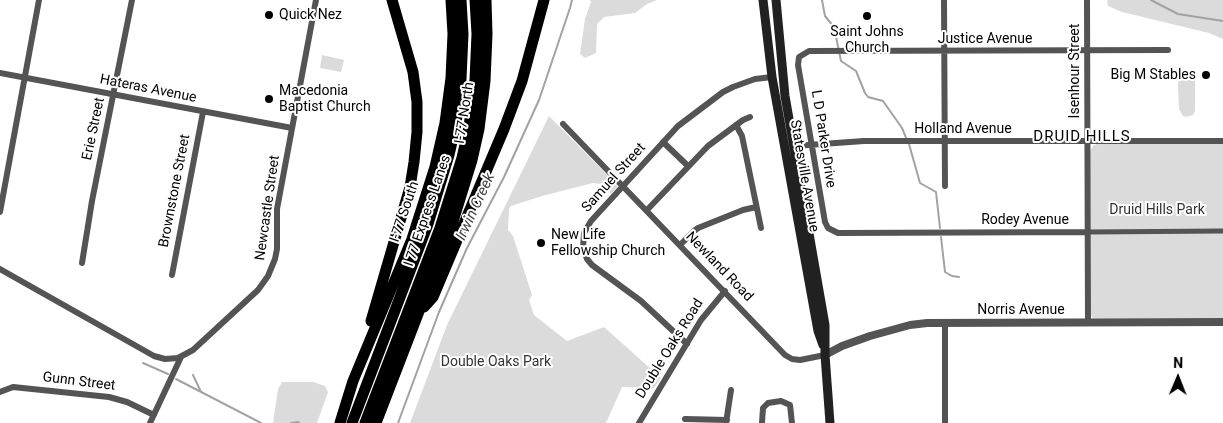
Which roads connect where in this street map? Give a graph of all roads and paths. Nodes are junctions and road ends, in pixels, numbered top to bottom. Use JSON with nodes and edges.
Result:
{"nodes":[{"id":1,"x":39,"y":0,"type":"edge"},
{"id":2,"x":132,"y":0,"type":"edge"},
{"id":3,"x":316,"y":0,"type":"edge"},
{"id":4,"x":385,"y":0,"type":"edge"},
{"id":5,"x":451,"y":0,"type":"edge"},
{"id":6,"x":461,"y":0,"type":"edge"},
{"id":7,"x":475,"y":0,"type":"edge"},
{"id":8,"x":486,"y":0,"type":"edge"},
{"id":9,"x":763,"y":0,"type":"edge"},
{"id":10,"x":776,"y":0,"type":"edge"},
{"id":11,"x":944,"y":0,"type":"edge"},
{"id":12,"x":1087,"y":0,"type":"edge"},
{"id":13,"x":541,"y":4,"type":"edge"},
{"id":14,"x":394,"y":6,"type":"edge"},
{"id":15,"x":1087,"y":50,"type":"junction"},
{"id":16,"x":1168,"y":50,"type":"dead end"},
{"id":17,"x":944,"y":51,"type":"junction"},
{"id":18,"x":802,"y":54,"type":"joint"},
{"id":19,"x":0,"y":73,"type":"edge"},
{"id":20,"x":772,"y":77,"type":"junction"},
{"id":21,"x":25,"y":78,"type":"junction"},
{"id":22,"x":114,"y":95,"type":"junction"},
{"id":23,"x":203,"y":112,"type":"junction"},
{"id":24,"x":750,"y":117,"type":"dead end"},
{"id":25,"x":563,"y":124,"type":"dead end"},
{"id":26,"x":736,"y":125,"type":"junction"},
{"id":27,"x":292,"y":128,"type":"junction"},
{"id":28,"x":1087,"y":141,"type":"junction"},
{"id":29,"x":1223,"y":141,"type":"edge"},
{"id":30,"x":663,"y":142,"type":"junction"},
{"id":31,"x":945,"y":142,"type":"junction"},
{"id":32,"x":812,"y":144,"type":"junction"},
{"id":33,"x":794,"y":146,"type":"junction"},
{"id":34,"x":688,"y":166,"type":"junction"},
{"id":35,"x":623,"y":186,"type":"junction"},
{"id":36,"x":945,"y":186,"type":"dead end"},
{"id":37,"x":756,"y":207,"type":"junction"},
{"id":38,"x":647,"y":210,"type":"junction"},
{"id":39,"x":0,"y":212,"type":"edge"},
{"id":40,"x":761,"y":228,"type":"dead end"},
{"id":41,"x":828,"y":228,"type":"joint"},
{"id":42,"x":1223,"y":231,"type":"edge"},
{"id":43,"x":1088,"y":232,"type":"junction"},
{"id":44,"x":680,"y":245,"type":"junction"},
{"id":45,"x":82,"y":263,"type":"dead end"},
{"id":46,"x":0,"y":269,"type":"edge"},
{"id":47,"x":172,"y":275,"type":"dead end"},
{"id":48,"x":725,"y":291,"type":"junction"},
{"id":49,"x":418,"y":314,"type":"junction"},
{"id":50,"x":1223,"y":322,"type":"edge"},
{"id":51,"x":946,"y":323,"type":"junction"},
{"id":52,"x":1088,"y":323,"type":"junction"},
{"id":53,"x":687,"y":344,"type":"junction"},
{"id":54,"x":825,"y":355,"type":"junction"},
{"id":55,"x":181,"y":357,"type":"junction"},
{"id":56,"x":353,"y":381,"type":"junction"},
{"id":57,"x":731,"y":390,"type":"dead end"},
{"id":58,"x":0,"y":392,"type":"edge"},
{"id":59,"x":154,"y":415,"type":"junction"},
{"id":60,"x":686,"y":419,"type":"dead end"},
{"id":61,"x":726,"y":422,"type":"edge"},
{"id":62,"x":150,"y":423,"type":"edge"},
{"id":63,"x":340,"y":423,"type":"edge"},
{"id":64,"x":352,"y":423,"type":"edge"},
{"id":65,"x":365,"y":423,"type":"edge"},
{"id":66,"x":376,"y":423,"type":"edge"},
{"id":67,"x":639,"y":423,"type":"edge"},
{"id":68,"x":762,"y":423,"type":"edge"},
{"id":69,"x":792,"y":423,"type":"edge"},
{"id":70,"x":830,"y":423,"type":"edge"},
{"id":71,"x":945,"y":423,"type":"edge"}],
"edges":[{"from":1,"to":21,"type":"street"},
{"from":2,"to":22,"type":"street","name":"Erie Street"},
{"from":3,"to":27,"type":"street","name":"Newcastle Street"},
{"from":4,"to":14,"type":"highway"},
{"from":5,"to":56,"type":"highway","name":"I-77 South"},
{"from":6,"to":64,"type":"highway","name":"I 77 Express Lanes"},
{"from":7,"to":65,"type":"highway","name":"I 77 Express Lanes"},
{"from":8,"to":49,"type":"highway","name":"I-77 North"},
{"from":9,"to":20,"type":"main road","name":"Statesville Avenue"},
{"from":10,"to":33,"type":"main road","name":"Statesville Avenue"},
{"from":11,"to":17,"type":"street"},
{"from":12,"to":15,"type":"street","name":"Isenhour Street"},
{"from":13,"to":49,"type":"highway"},
{"from":14,"to":56,"type":"highway"},
{"from":15,"to":16,"type":"street","name":"Justice Avenue"},
{"from":15,"to":17,"type":"street","name":"Justice Avenue"},
{"from":15,"to":28,"type":"street","name":"Isenhour Street"},
{"from":17,"to":18,"type":"street","name":"Justice Avenue"},
{"from":17,"to":31,"type":"street"},
{"from":18,"to":32,"type":"street","name":"L D Parker Drive"},
{"from":19,"to":21,"type":"street","name":"Hateras Avenue"},
{"from":20,"to":30,"type":"street","name":"Samuel Street"},
{"from":20,"to":54,"type":"main road","name":"Statesville Avenue"},
{"from":21,"to":22,"type":"street","name":"Hateras Avenue"},
{"from":21,"to":39,"type":"street"},
{"from":22,"to":23,"type":"street","name":"Hateras Avenue"},
{"from":22,"to":45,"type":"street","name":"Erie Street"},
{"from":23,"to":27,"type":"street","name":"Hateras Avenue"},
{"from":23,"to":47,"type":"street","name":"Brownstone Street"},
{"from":24,"to":26,"type":"street"},
{"from":25,"to":35,"type":"street","name":"Newland Road"},
{"from":26,"to":34,"type":"street"},
{"from":26,"to":37,"type":"street"},
{"from":27,"to":55,"type":"street","name":"Newcastle Street"},
{"from":28,"to":29,"type":"street","name":"Holland Avenue"},
{"from":28,"to":31,"type":"street","name":"Holland Avenue"},
{"from":28,"to":43,"type":"street","name":"Isenhour Street"},
{"from":30,"to":34,"type":"street"},
{"from":30,"to":35,"type":"street","name":"Samuel Street"},
{"from":31,"to":32,"type":"street","name":"Holland Avenue"},
{"from":31,"to":36,"type":"street"},
{"from":32,"to":33,"type":"street","name":"Holland Avenue"},
{"from":32,"to":41,"type":"street","name":"L D Parker Drive"},
{"from":33,"to":54,"type":"main road","name":"Statesville Avenue"},
{"from":34,"to":38,"type":"street"},
{"from":35,"to":38,"type":"street","name":"Newland Road"},
{"from":35,"to":53,"type":"street","name":"Samuel Street"},
{"from":37,"to":40,"type":"street"},
{"from":37,"to":44,"type":"street"},
{"from":38,"to":44,"type":"street","name":"Newland Road"},
{"from":41,"to":43,"type":"street","name":"Rodey Avenue"},
{"from":42,"to":43,"type":"street","name":"Rodey Avenue"},
{"from":43,"to":52,"type":"street","name":"Isenhour Street"},
{"from":44,"to":48,"type":"street","name":"Newland Road"},
{"from":46,"to":55,"type":"street"},
{"from":48,"to":53,"type":"street","name":"Double Oaks Road"},
{"from":48,"to":54,"type":"street","name":"Newland Road"},
{"from":49,"to":66,"type":"highway","name":"I-77 North"},
{"from":50,"to":52,"type":"street","name":"Norris Avenue"},
{"from":51,"to":52,"type":"street","name":"Norris Avenue"},
{"from":51,"to":54,"type":"street","name":"Norris Avenue"},
{"from":51,"to":71,"type":"street"},
{"from":53,"to":67,"type":"street","name":"Double Oaks Road"},
{"from":54,"to":70,"type":"main road","name":"Statesville Avenue"},
{"from":55,"to":59,"type":"street"},
{"from":56,"to":63,"type":"highway","name":"I-77 South"},
{"from":57,"to":61,"type":"street"},
{"from":58,"to":59,"type":"street","name":"Gunn Street"},
{"from":59,"to":62,"type":"street"},
{"from":60,"to":61,"type":"street"},
{"from":68,"to":69,"type":"street"}]}
